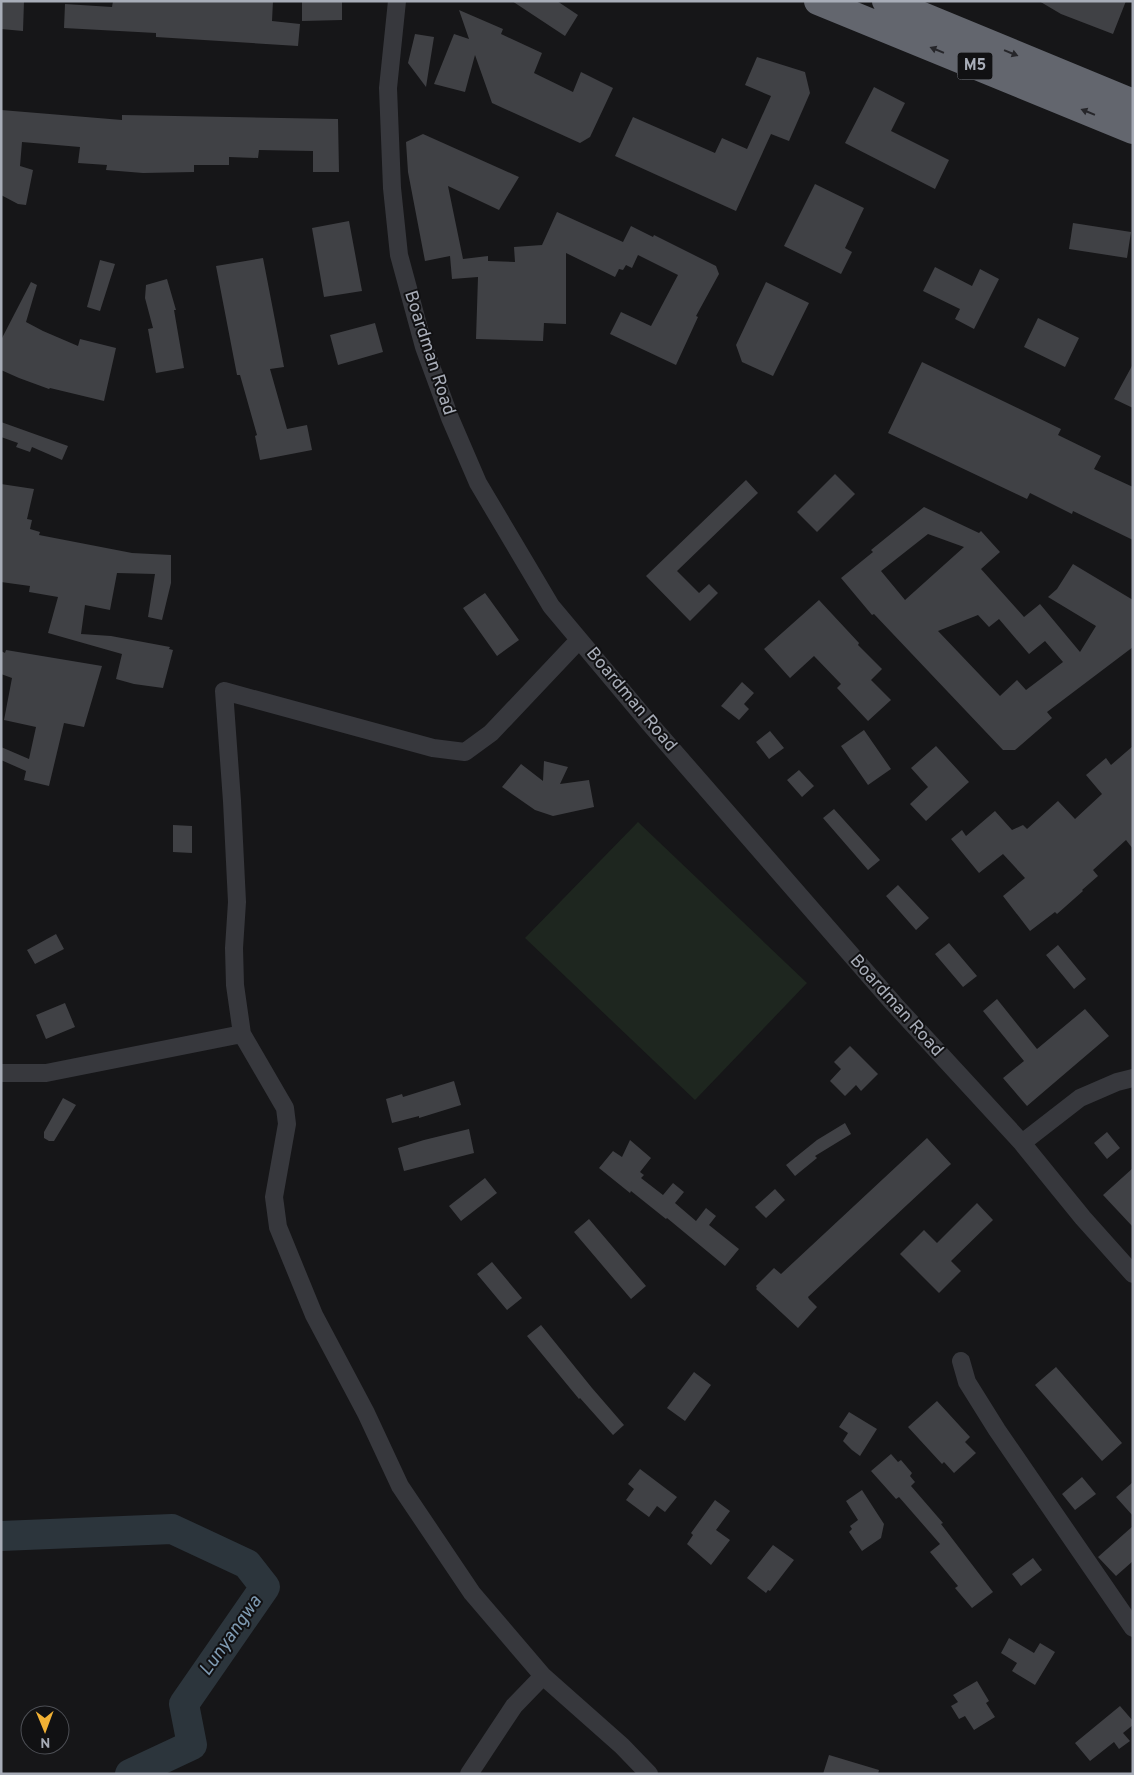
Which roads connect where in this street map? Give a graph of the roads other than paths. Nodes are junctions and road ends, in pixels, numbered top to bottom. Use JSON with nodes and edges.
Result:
{"nodes":[{"id":1,"x":397,"y":1,"type":"edge"},
{"id":2,"x":818,"y":1,"type":"edge"},
{"id":3,"x":886,"y":1,"type":"edge"},
{"id":4,"x":1133,"y":104,"type":"edge"},
{"id":5,"x":1133,"y":130,"type":"edge"},
{"id":6,"x":579,"y":640,"type":"junction"},
{"id":7,"x":242,"y":1034,"type":"junction"},
{"id":8,"x":1,"y":1072,"type":"edge"},
{"id":9,"x":1133,"y":1078,"type":"edge"},
{"id":10,"x":1022,"y":1144,"type":"junction"},
{"id":11,"x":1133,"y":1274,"type":"edge"},
{"id":12,"x":961,"y":1361,"type":"dead end"},
{"id":13,"x":1133,"y":1628,"type":"edge"},
{"id":14,"x":543,"y":1676,"type":"junction"},
{"id":15,"x":469,"y":1774,"type":"edge"},
{"id":16,"x":649,"y":1774,"type":"edge"}],
"edges":[{"from":1,"to":6,"type":"street","name":"Boardman Road"},
{"from":5,"to":2,"type":"highway","number":"M5","one_way":true},
{"from":3,"to":4,"type":"highway","number":"M5","one_way":true},
{"from":6,"to":7,"type":"street"},
{"from":6,"to":10,"type":"street","name":"Boardman Road"},
{"from":7,"to":8,"type":"street"},
{"from":7,"to":14,"type":"street"},
{"from":9,"to":10,"type":"street"},
{"from":10,"to":11,"type":"street","name":"Boardman Road"},
{"from":12,"to":13,"type":"street"},
{"from":14,"to":15,"type":"street"},
{"from":14,"to":16,"type":"street"}]}
